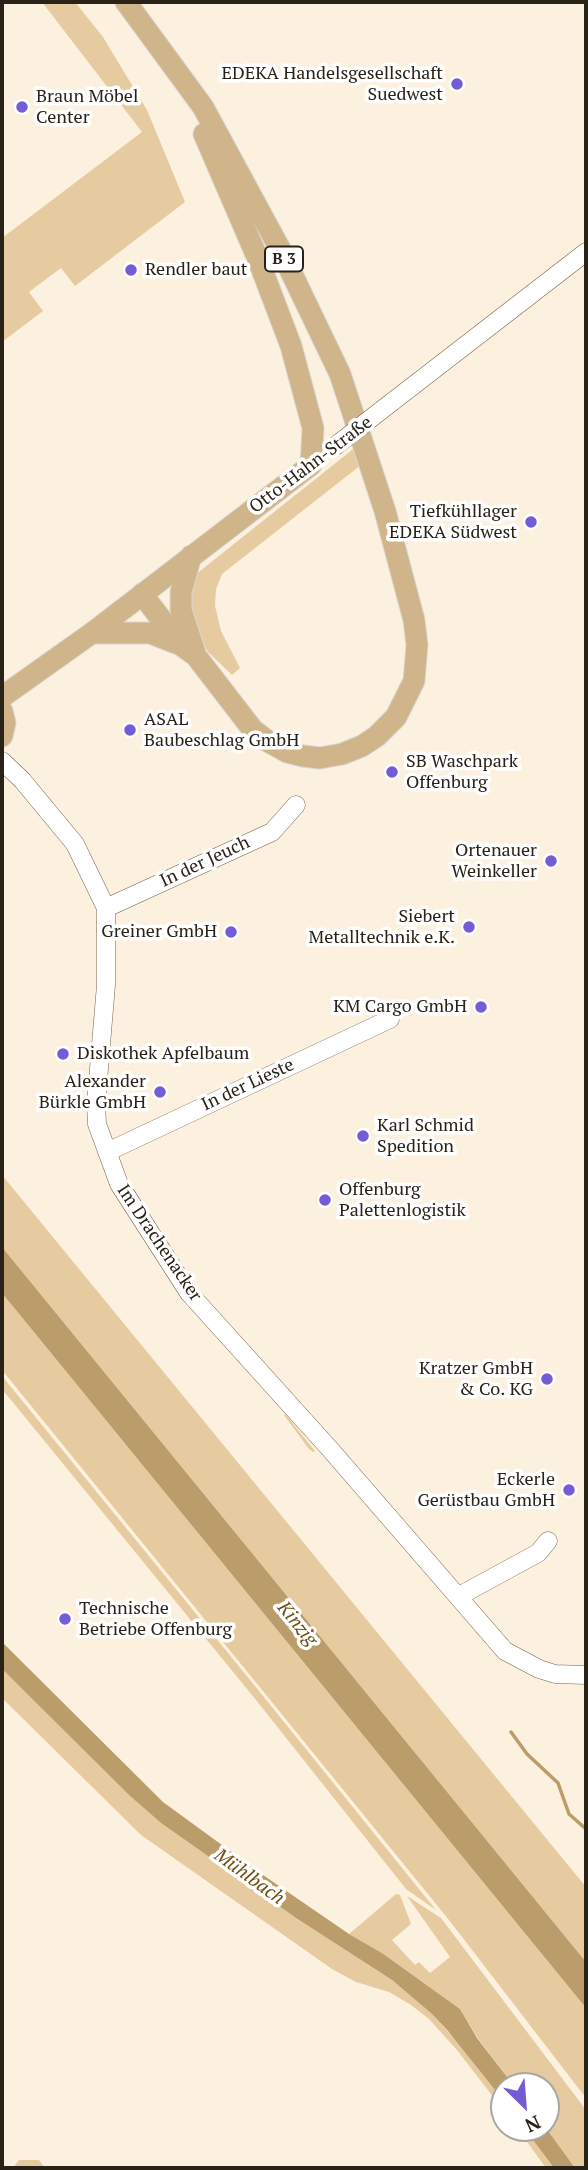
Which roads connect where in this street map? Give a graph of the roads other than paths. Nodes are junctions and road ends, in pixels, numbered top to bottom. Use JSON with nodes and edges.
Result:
{"nodes":[{"id":1,"x":125,"y":2,"type":"edge"},
{"id":2,"x":183,"y":80,"type":"junction"},
{"id":3,"x":586,"y":252,"type":"edge"},
{"id":4,"x":311,"y":465,"type":"junction"},
{"id":5,"x":191,"y":556,"type":"junction"},
{"id":6,"x":142,"y":594,"type":"junction"},
{"id":7,"x":92,"y":633,"type":"junction"},
{"id":8,"x":188,"y":650,"type":"junction"},
{"id":9,"x":2,"y":720,"type":"edge"},
{"id":10,"x":2,"y":761,"type":"edge"},
{"id":11,"x":22,"y":780,"type":"junction"},
{"id":12,"x":296,"y":805,"type":"dead end"},
{"id":13,"x":106,"y":908,"type":"junction"},
{"id":14,"x":390,"y":1019,"type":"dead end"},
{"id":15,"x":107,"y":1152,"type":"junction"},
{"id":16,"x":548,"y":1541,"type":"dead end"},
{"id":17,"x":459,"y":1596,"type":"junction"},
{"id":18,"x":586,"y":1675,"type":"edge"}],
"edges":[{"from":1,"to":2,"type":"main road","number":"B 3"},
{"from":2,"to":4,"type":"main road","number":"B 3"},
{"from":2,"to":8,"type":"main road","number":"B 3"},
{"from":3,"to":4,"type":"street","name":"Otto-Hahn-Straße","bridge":true},
{"from":4,"to":5,"type":"main road","name":"Otto-Hahn-Straße"},
{"from":5,"to":6,"type":"main road","name":"Otto-Hahn-Straße"},
{"from":5,"to":8,"type":"main road","number":"B 3"},
{"from":6,"to":7,"type":"main road","name":"Otto-Hahn-Straße"},
{"from":6,"to":8,"type":"main road","number":"B 3"},
{"from":7,"to":8,"type":"main road"},
{"from":7,"to":9,"type":"main road","name":"Otto-Hahn-Straße"},
{"from":9,"to":11,"type":"street","name":"Im Drachenacker"},
{"from":10,"to":11,"type":"street","name":"Im Drachenacker"},
{"from":11,"to":13,"type":"street","name":"Im Drachenacker"},
{"from":12,"to":13,"type":"street","name":"In der Jeuch"},
{"from":13,"to":15,"type":"street","name":"Im Drachenacker"},
{"from":14,"to":15,"type":"street","name":"In der Lieste"},
{"from":15,"to":17,"type":"street","name":"Im Drachenacker"},
{"from":16,"to":17,"type":"street"},
{"from":17,"to":18,"type":"street","name":"Im Drachenacker"}]}
